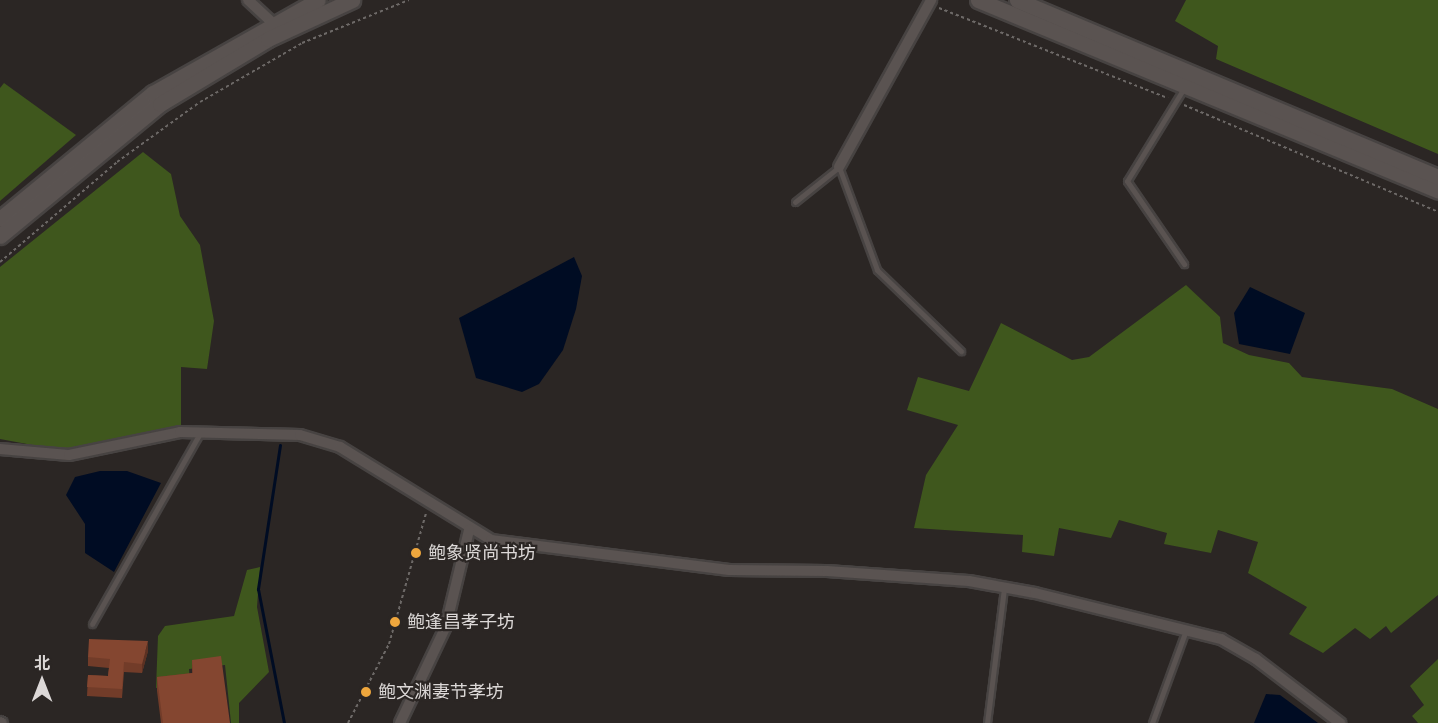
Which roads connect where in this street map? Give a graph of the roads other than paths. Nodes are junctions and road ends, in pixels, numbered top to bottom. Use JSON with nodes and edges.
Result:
{"nodes":[{"id":1,"x":248,"y":0,"type":"edge"},
{"id":2,"x":318,"y":0,"type":"edge"},
{"id":3,"x":352,"y":0,"type":"edge"},
{"id":4,"x":931,"y":0,"type":"edge"},
{"id":5,"x":978,"y":0,"type":"edge"},
{"id":6,"x":1017,"y":0,"type":"edge"},
{"id":7,"x":272,"y":22,"type":"junction"},
{"id":8,"x":1186,"y":84,"type":"junction"},
{"id":9,"x":838,"y":167,"type":"junction"},
{"id":10,"x":1438,"y":177,"type":"edge"},
{"id":11,"x":1438,"y":191,"type":"edge"},
{"id":12,"x":795,"y":202,"type":"dead end"},
{"id":13,"x":0,"y":219,"type":"edge"},
{"id":14,"x":0,"y":236,"type":"edge"},
{"id":15,"x":1184,"y":264,"type":"dead end"},
{"id":16,"x":961,"y":351,"type":"dead end"},
{"id":17,"x":201,"y":432,"type":"junction"},
{"id":18,"x":0,"y":449,"type":"edge"},
{"id":19,"x":469,"y":530,"type":"junction"},
{"id":20,"x":1004,"y":586,"type":"junction"},
{"id":21,"x":92,"y":624,"type":"dead end"},
{"id":22,"x":1186,"y":630,"type":"junction"},
{"id":23,"x":400,"y":723,"type":"edge"},
{"id":24,"x":987,"y":723,"type":"edge"},
{"id":25,"x":1152,"y":723,"type":"edge"},
{"id":26,"x":1340,"y":723,"type":"edge"}],
"edges":[{"from":1,"to":7,"type":"street"},
{"from":2,"to":7,"type":"main road"},
{"from":3,"to":14,"type":"main road"},
{"from":4,"to":9,"type":"street"},
{"from":5,"to":8,"type":"main road"},
{"from":6,"to":10,"type":"main road"},
{"from":7,"to":13,"type":"main road"},
{"from":8,"to":11,"type":"main road"},
{"from":8,"to":15,"type":"lane"},
{"from":9,"to":12,"type":"lane"},
{"from":9,"to":16,"type":"lane"},
{"from":17,"to":18,"type":"street"},
{"from":17,"to":19,"type":"street"},
{"from":17,"to":21,"type":"lane"},
{"from":19,"to":20,"type":"street"},
{"from":19,"to":23,"type":"street"},
{"from":20,"to":22,"type":"street"},
{"from":20,"to":24,"type":"lane"},
{"from":22,"to":25,"type":"lane"},
{"from":22,"to":26,"type":"street"}]}
